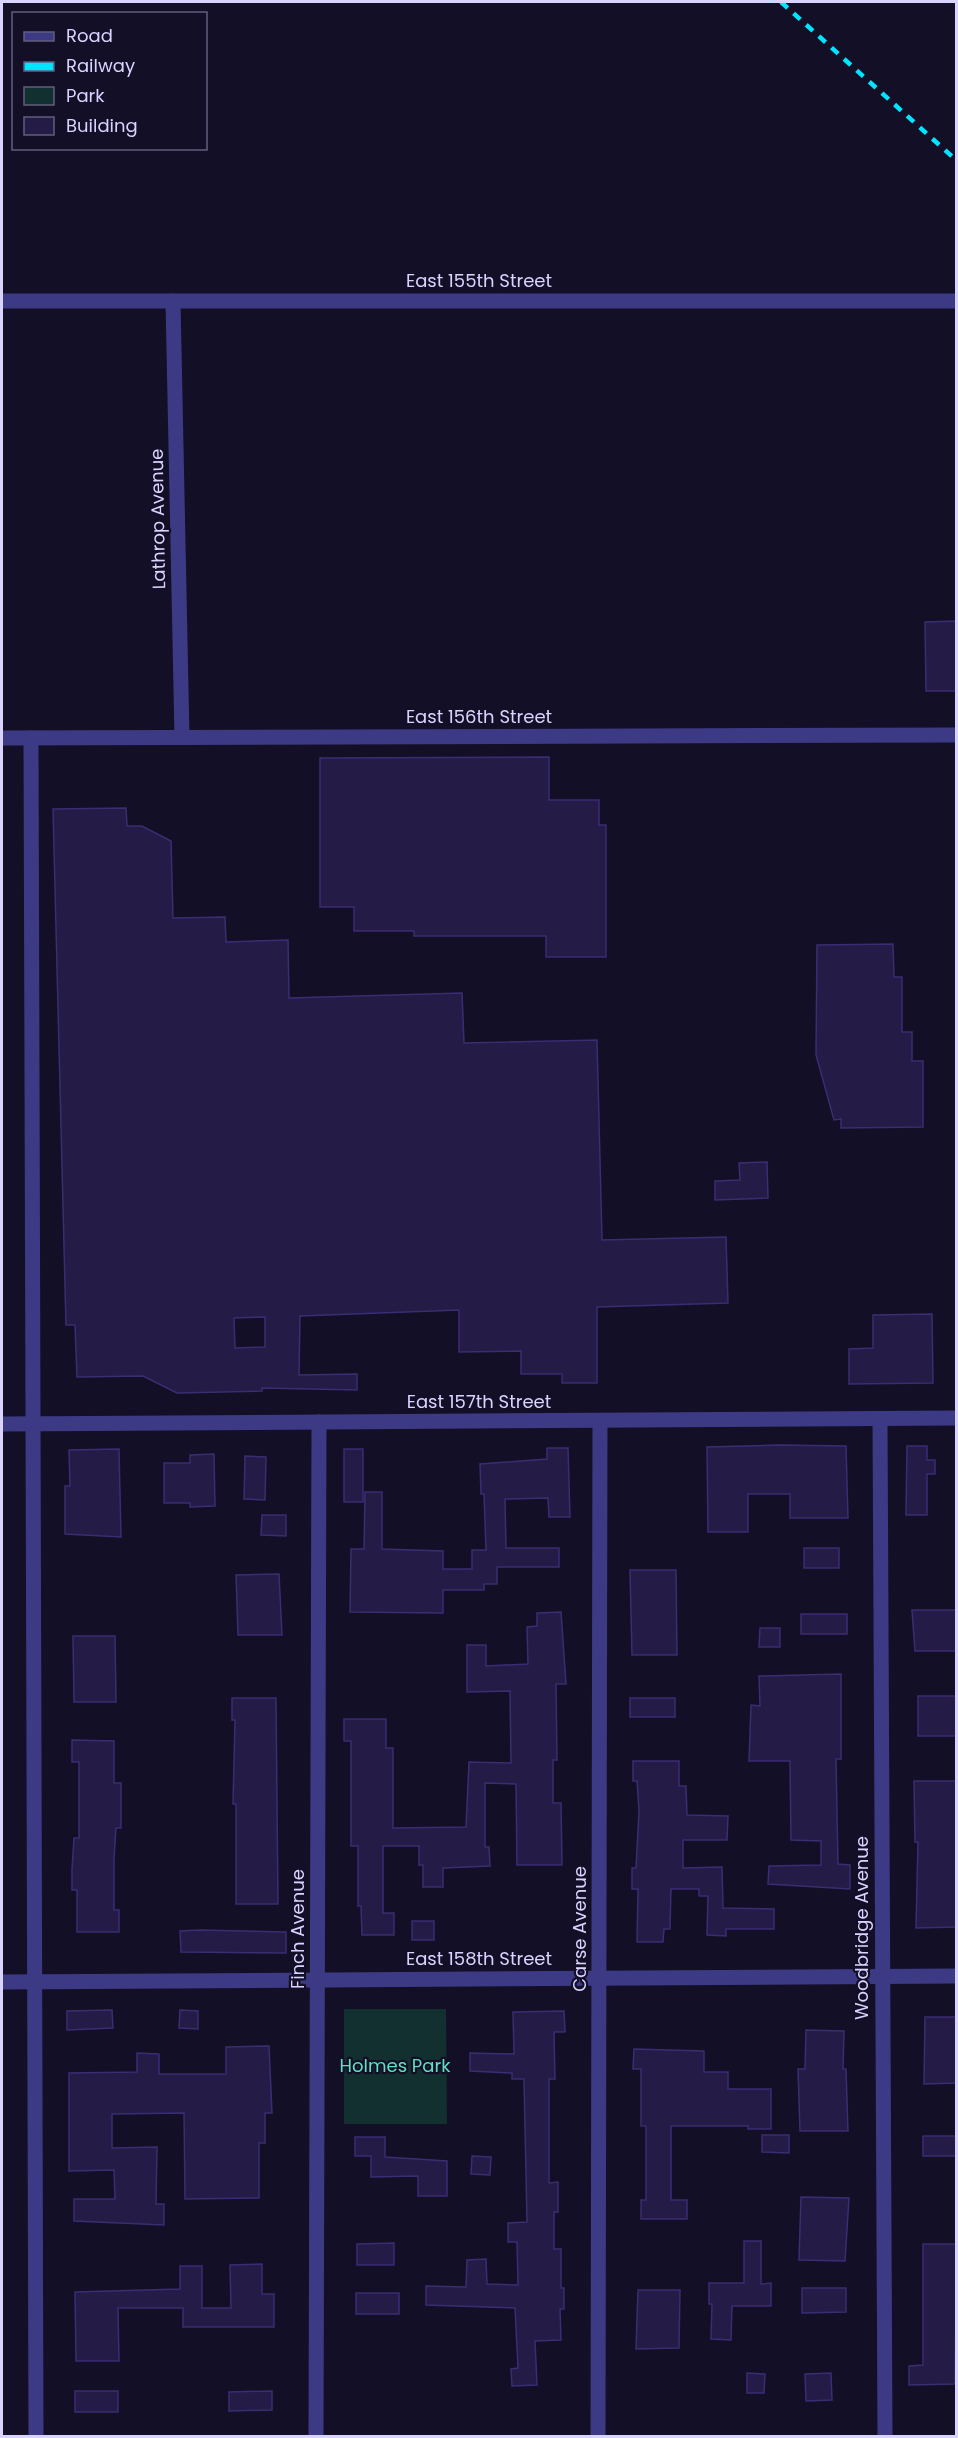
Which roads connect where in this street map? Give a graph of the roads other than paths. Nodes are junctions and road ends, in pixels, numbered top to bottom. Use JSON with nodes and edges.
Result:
{"nodes":[{"id":1,"x":2,"y":301,"type":"edge"},
{"id":2,"x":173,"y":301,"type":"junction"},
{"id":3,"x":957,"y":301,"type":"edge"},
{"id":4,"x":957,"y":735,"type":"edge"},
{"id":5,"x":182,"y":737,"type":"junction"},
{"id":6,"x":2,"y":738,"type":"edge"},
{"id":7,"x":31,"y":738,"type":"junction"},
{"id":8,"x":957,"y":1418,"type":"edge"},
{"id":9,"x":880,"y":1419,"type":"junction"},
{"id":10,"x":600,"y":1421,"type":"junction"},
{"id":11,"x":319,"y":1422,"type":"junction"},
{"id":12,"x":33,"y":1423,"type":"junction"},
{"id":13,"x":2,"y":1424,"type":"edge"},
{"id":14,"x":882,"y":1976,"type":"junction"},
{"id":15,"x":957,"y":1976,"type":"edge"},
{"id":16,"x":600,"y":1977,"type":"junction"},
{"id":17,"x":318,"y":1980,"type":"junction"},
{"id":18,"x":34,"y":1981,"type":"junction"},
{"id":19,"x":2,"y":1982,"type":"edge"},
{"id":20,"x":36,"y":2436,"type":"edge"},
{"id":21,"x":316,"y":2436,"type":"edge"},
{"id":22,"x":598,"y":2436,"type":"edge"},
{"id":23,"x":885,"y":2436,"type":"edge"}],
"edges":[{"from":1,"to":2,"type":"street","name":"East 155th Street"},
{"from":2,"to":3,"type":"street","name":"East 155th Street"},
{"from":2,"to":5,"type":"street","name":"Lathrop Avenue"},
{"from":4,"to":5,"type":"street","name":"East 156th Street"},
{"from":5,"to":7,"type":"street","name":"East 156th Street"},
{"from":6,"to":7,"type":"street","name":"East 156th Street"},
{"from":7,"to":12,"type":"street"},
{"from":8,"to":9,"type":"street","name":"East 157th Street"},
{"from":9,"to":10,"type":"street","name":"East 157th Street"},
{"from":9,"to":14,"type":"street","name":"Woodbridge Avenue"},
{"from":10,"to":11,"type":"street","name":"East 157th Street"},
{"from":10,"to":16,"type":"street","name":"Carse Avenue"},
{"from":11,"to":12,"type":"street","name":"East 157th Street"},
{"from":11,"to":17,"type":"street","name":"Finch Avenue"},
{"from":12,"to":13,"type":"street","name":"East 157th Street"},
{"from":12,"to":18,"type":"street"},
{"from":14,"to":15,"type":"street","name":"East 158th Street"},
{"from":14,"to":16,"type":"street","name":"East 158th Street"},
{"from":14,"to":23,"type":"street","name":"Woodbridge Avenue"},
{"from":16,"to":17,"type":"street","name":"East 158th Street"},
{"from":16,"to":22,"type":"street","name":"Carse Avenue"},
{"from":17,"to":18,"type":"street","name":"East 158th Street"},
{"from":17,"to":21,"type":"street","name":"Finch Avenue"},
{"from":18,"to":19,"type":"street","name":"East 158th Street"},
{"from":18,"to":20,"type":"street"}]}
